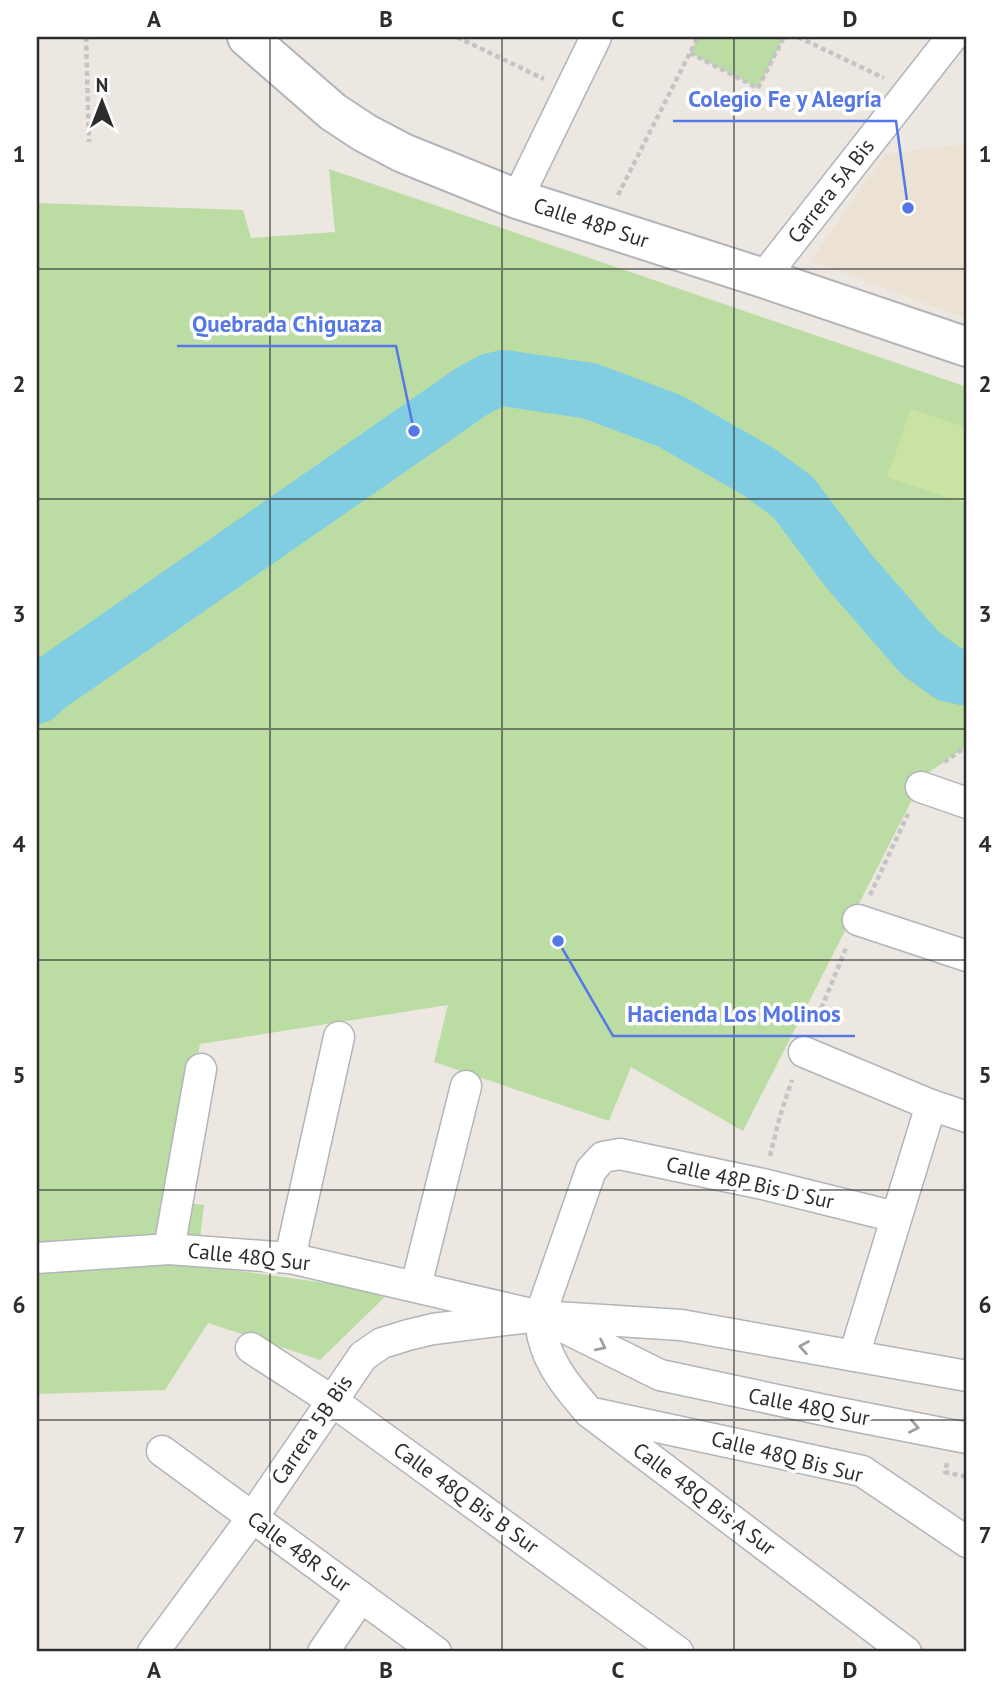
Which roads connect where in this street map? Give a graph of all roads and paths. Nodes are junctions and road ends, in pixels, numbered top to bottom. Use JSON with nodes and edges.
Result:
{"nodes":[{"id":1,"x":86,"y":37,"type":"edge"},
{"id":2,"x":457,"y":37,"type":"edge"},
{"id":3,"x":596,"y":37,"type":"edge"},
{"id":4,"x":698,"y":37,"type":"edge"},
{"id":5,"x":784,"y":37,"type":"edge"},
{"id":6,"x":797,"y":37,"type":"edge"},
{"id":7,"x":951,"y":37,"type":"edge"},
{"id":8,"x":251,"y":38,"type":"edge"},
{"id":9,"x":469,"y":39,"type":"edge"},
{"id":10,"x":690,"y":53,"type":"junction"},
{"id":11,"x":910,"y":90,"type":"junction"},
{"id":12,"x":569,"y":91,"type":"junction"},
{"id":13,"x":89,"y":142,"type":"dead end"},
{"id":14,"x":617,"y":198,"type":"dead end"},
{"id":15,"x":517,"y":200,"type":"junction"},
{"id":16,"x":763,"y":278,"type":"junction"},
{"id":17,"x":967,"y":347,"type":"edge"},
{"id":18,"x":921,"y":788,"type":"joint"},
{"id":19,"x":967,"y":803,"type":"edge"},
{"id":20,"x":858,"y":920,"type":"junction"},
{"id":21,"x":967,"y":956,"type":"edge"},
{"id":22,"x":339,"y":1037,"type":"dead end"},
{"id":23,"x":804,"y":1052,"type":"junction"},
{"id":24,"x":201,"y":1069,"type":"dead end"},
{"id":25,"x":466,"y":1086,"type":"dead end"},
{"id":26,"x":931,"y":1105,"type":"junction"},
{"id":27,"x":967,"y":1117,"type":"edge"},
{"id":28,"x":763,"y":1184,"type":"junction"},
{"id":29,"x":896,"y":1217,"type":"junction"},
{"id":30,"x":169,"y":1250,"type":"junction"},
{"id":31,"x":37,"y":1258,"type":"edge"},
{"id":32,"x":290,"y":1258,"type":"junction"},
{"id":33,"x":416,"y":1286,"type":"junction"},
{"id":34,"x":540,"y":1316,"type":"junction"},
{"id":35,"x":251,"y":1348,"type":"dead end"},
{"id":36,"x":854,"y":1356,"type":"junction"},
{"id":37,"x":967,"y":1376,"type":"edge"},
{"id":38,"x":331,"y":1400,"type":"junction"},
{"id":39,"x":589,"y":1412,"type":"junction"},
{"id":40,"x":967,"y":1438,"type":"edge"},
{"id":41,"x":162,"y":1451,"type":"dead end"},
{"id":42,"x":252,"y":1518,"type":"junction"},
{"id":43,"x":967,"y":1542,"type":"edge"},
{"id":44,"x":361,"y":1597,"type":"junction"},
{"id":45,"x":153,"y":1652,"type":"edge"},
{"id":46,"x":323,"y":1652,"type":"edge"},
{"id":47,"x":436,"y":1652,"type":"edge"},
{"id":48,"x":678,"y":1652,"type":"edge"},
{"id":49,"x":906,"y":1652,"type":"edge"}],
"edges":[{"from":1,"to":13,"type":"path"},
{"from":2,"to":9,"type":"path"},
{"from":3,"to":12,"type":"street"},
{"from":4,"to":10,"type":"path"},
{"from":5,"to":10,"type":"path"},
{"from":6,"to":11,"type":"path"},
{"from":7,"to":11,"type":"street","name":"Carrera 5A Bis"},
{"from":8,"to":15,"type":"main road","name":"Calle 48P Sur"},
{"from":9,"to":12,"type":"path"},
{"from":10,"to":14,"type":"path"},
{"from":11,"to":16,"type":"street","name":"Carrera 5A Bis"},
{"from":12,"to":15,"type":"street"},
{"from":15,"to":16,"type":"main road","name":"Calle 48P Sur"},
{"from":16,"to":17,"type":"main road","name":"Calle 48P Sur"},
{"from":18,"to":19,"type":"street"},
{"from":18,"to":20,"type":"path"},
{"from":20,"to":21,"type":"street"},
{"from":20,"to":23,"type":"path"},
{"from":22,"to":32,"type":"street"},
{"from":23,"to":26,"type":"street"},
{"from":23,"to":28,"type":"path"},
{"from":24,"to":30,"type":"street"},
{"from":25,"to":33,"type":"street"},
{"from":26,"to":27,"type":"street"},
{"from":26,"to":29,"type":"street"},
{"from":28,"to":29,"type":"street","name":"Calle 48P Bis D Sur"},
{"from":28,"to":34,"type":"street","name":"Calle 48P Bis D Sur"},
{"from":29,"to":36,"type":"street"},
{"from":30,"to":31,"type":"street","name":"Calle 48Q Sur"},
{"from":30,"to":32,"type":"street","name":"Calle 48Q Sur"},
{"from":32,"to":33,"type":"street","name":"Calle 48Q Sur"},
{"from":33,"to":34,"type":"street","name":"Calle 48Q Sur"},
{"from":36,"to":34,"type":"street","name":"Calle 48Q Sur","one_way":true},
{"from":34,"to":38,"type":"street","name":"Carrera 5B Bis"},
{"from":34,"to":39,"type":"street","name":"Calle 48Q Bis A Sur"},
{"from":34,"to":40,"type":"street","name":"Calle 48Q Sur","one_way":true},
{"from":35,"to":38,"type":"street","name":"Calle 48Q Bis B Sur"},
{"from":36,"to":37,"type":"street","name":"Calle 48Q Sur"},
{"from":38,"to":42,"type":"street","name":"Carrera 5B Bis"},
{"from":38,"to":48,"type":"street","name":"Calle 48Q Bis B Sur"},
{"from":39,"to":43,"type":"street","name":"Calle 48Q Bis Sur"},
{"from":39,"to":49,"type":"street","name":"Calle 48Q Bis A Sur"},
{"from":41,"to":42,"type":"street","name":"Calle 48R Sur"},
{"from":42,"to":44,"type":"street","name":"Calle 48R Sur"},
{"from":42,"to":45,"type":"street","name":"Carrera 5B Bis"},
{"from":44,"to":46,"type":"street"},
{"from":44,"to":47,"type":"street","name":"Calle 48R Sur"}]}
